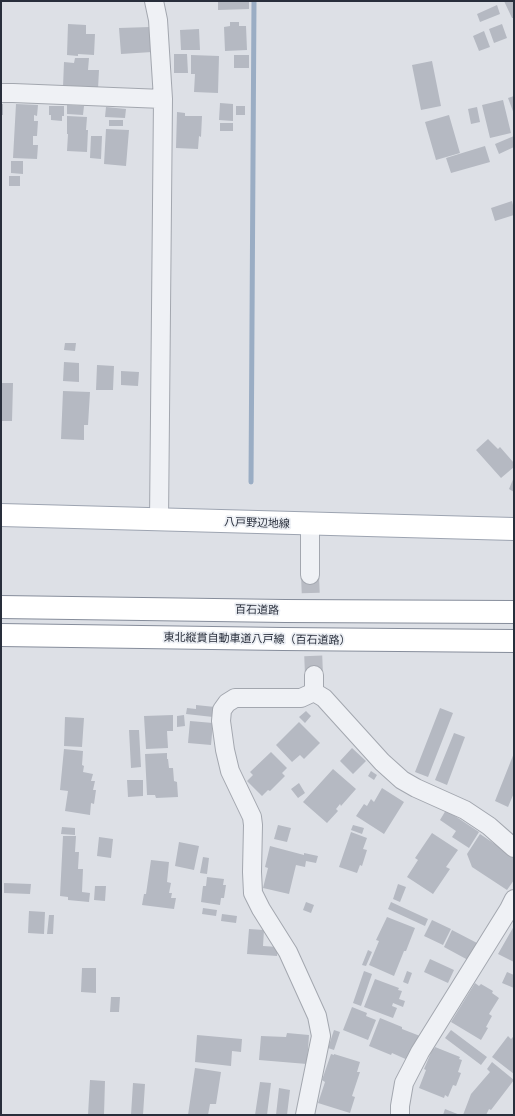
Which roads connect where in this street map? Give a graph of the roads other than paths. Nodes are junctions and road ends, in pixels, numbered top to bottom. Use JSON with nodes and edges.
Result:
{"nodes":[{"id":1,"x":154,"y":1,"type":"edge"},
{"id":2,"x":1,"y":93,"type":"edge"},
{"id":3,"x":162,"y":99,"type":"junction"},
{"id":4,"x":1,"y":515,"type":"edge"},
{"id":5,"x":159,"y":520,"type":"junction"},
{"id":6,"x":310,"y":524,"type":"junction"},
{"id":7,"x":514,"y":529,"type":"edge"},
{"id":8,"x":310,"y":575,"type":"tunnel mouth"},
{"id":9,"x":1,"y":607,"type":"edge"},
{"id":10,"x":514,"y":612,"type":"edge"},
{"id":11,"x":1,"y":635,"type":"edge"},
{"id":12,"x":514,"y":641,"type":"edge"},
{"id":13,"x":514,"y":848,"type":"edge"},
{"id":14,"x":514,"y":899,"type":"edge"},
{"id":15,"x":304,"y":1115,"type":"edge"},
{"id":16,"x":400,"y":1115,"type":"edge"}],
"edges":[{"from":1,"to":3,"type":"street"},
{"from":2,"to":3,"type":"street"},
{"from":3,"to":5,"type":"street"},
{"from":4,"to":5,"type":"main road","name":"八戸野辺地線"},
{"from":5,"to":6,"type":"main road","name":"八戸野辺地線"},
{"from":6,"to":7,"type":"main road","name":"八戸野辺地線"},
{"from":6,"to":8,"type":"street"},
{"from":9,"to":10,"type":"main road","name":"百石道路"},
{"from":11,"to":12,"type":"main road","name":"東北縦貫自動車道八戸線（百石道路）"},
{"from":13,"to":15,"type":"street"},
{"from":14,"to":16,"type":"street"}]}
